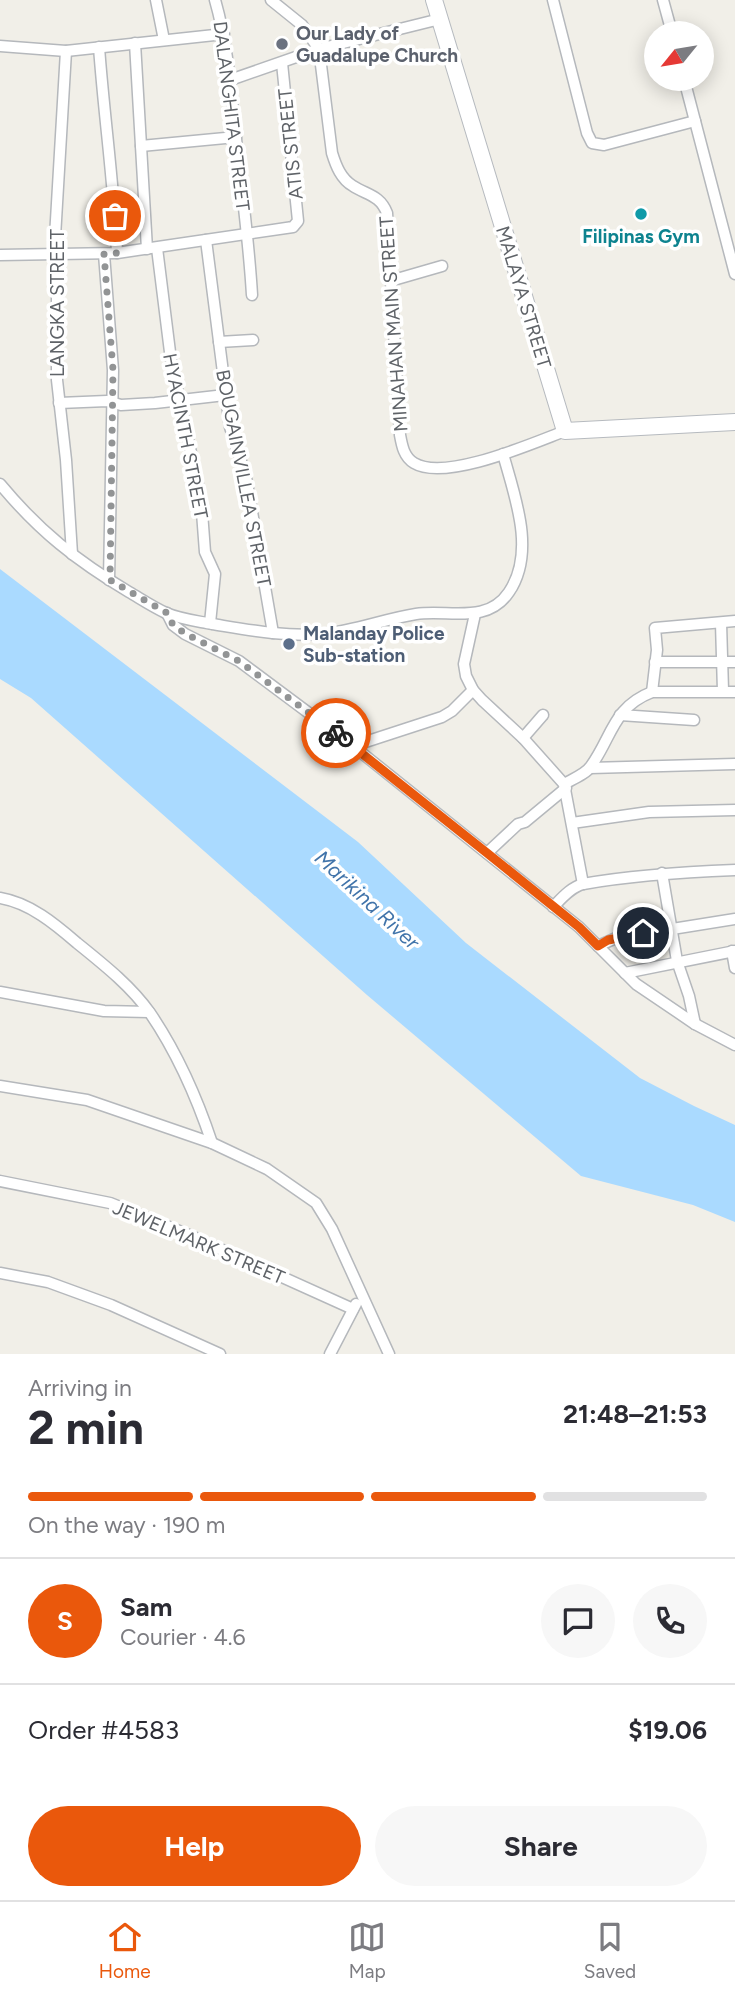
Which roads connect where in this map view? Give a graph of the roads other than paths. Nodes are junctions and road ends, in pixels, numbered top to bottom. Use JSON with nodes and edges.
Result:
{"nodes":[{"id":1,"x":156,"y":0,"type":"edge"},
{"id":2,"x":215,"y":0,"type":"edge"},
{"id":3,"x":271,"y":0,"type":"edge"},
{"id":4,"x":434,"y":0,"type":"edge"},
{"id":5,"x":553,"y":0,"type":"edge"},
{"id":6,"x":663,"y":0,"type":"edge"},
{"id":7,"x":440,"y":19,"type":"junction"},
{"id":8,"x":669,"y":21,"type":"edge"},
{"id":9,"x":223,"y":34,"type":"junction"},
{"id":10,"x":164,"y":40,"type":"junction"},
{"id":11,"x":135,"y":43,"type":"junction"},
{"id":12,"x":0,"y":46,"type":"edge"},
{"id":13,"x":99,"y":47,"type":"junction"},
{"id":14,"x":320,"y":50,"type":"junction"},
{"id":15,"x":66,"y":51,"type":"junction"},
{"id":16,"x":282,"y":63,"type":"junction"},
{"id":17,"x":230,"y":80,"type":"junction"},
{"id":18,"x":687,"y":91,"type":"edge"},
{"id":19,"x":695,"y":121,"type":"junction"},
{"id":20,"x":236,"y":137,"type":"junction"},
{"id":21,"x":141,"y":146,"type":"junction"},
{"id":22,"x":247,"y":233,"type":"junction"},
{"id":23,"x":206,"y":240,"type":"junction"},
{"id":24,"x":152,"y":249,"type":"junction"},
{"id":25,"x":117,"y":253,"type":"junction"},
{"id":26,"x":54,"y":254,"type":"junction"},
{"id":27,"x":104,"y":254,"type":"junction"},
{"id":28,"x":0,"y":255,"type":"edge"},
{"id":29,"x":442,"y":266,"type":"dead end"},
{"id":30,"x":735,"y":274,"type":"edge"},
{"id":31,"x":390,"y":281,"type":"junction"},
{"id":32,"x":253,"y":295,"type":"dead end"},
{"id":33,"x":253,"y":340,"type":"dead end"},
{"id":34,"x":219,"y":342,"type":"junction"},
{"id":35,"x":225,"y":395,"type":"junction"},
{"id":36,"x":179,"y":400,"type":"junction"},
{"id":37,"x":113,"y":402,"type":"junction"},
{"id":38,"x":59,"y":403,"type":"junction"},
{"id":39,"x":735,"y":422,"type":"edge"},
{"id":40,"x":565,"y":431,"type":"junction"},
{"id":41,"x":503,"y":454,"type":"junction"},
{"id":42,"x":0,"y":484,"type":"edge"},
{"id":43,"x":72,"y":554,"type":"junction"},
{"id":44,"x":110,"y":580,"type":"junction"},
{"id":45,"x":167,"y":613,"type":"junction"},
{"id":46,"x":475,"y":614,"type":"junction"},
{"id":47,"x":735,"y":621,"type":"edge"},
{"id":48,"x":210,"y":623,"type":"junction"},
{"id":49,"x":721,"y":623,"type":"junction"},
{"id":50,"x":273,"y":633,"type":"junction"},
{"id":51,"x":655,"y":662,"type":"junction"},
{"id":52,"x":735,"y":662,"type":"edge"},
{"id":53,"x":722,"y":663,"type":"junction"},
{"id":54,"x":473,"y":690,"type":"junction"},
{"id":55,"x":723,"y":691,"type":"junction"},
{"id":56,"x":652,"y":692,"type":"junction"},
{"id":57,"x":735,"y":692,"type":"edge"},
{"id":58,"x":543,"y":715,"type":"dead end"},
{"id":59,"x":620,"y":715,"type":"junction"},
{"id":60,"x":694,"y":720,"type":"dead end"},
{"id":61,"x":523,"y":738,"type":"junction"},
{"id":62,"x":353,"y":746,"type":"junction"},
{"id":63,"x":735,"y":764,"type":"edge"},
{"id":64,"x":590,"y":768,"type":"junction"},
{"id":65,"x":565,"y":786,"type":"junction"},
{"id":66,"x":735,"y":810,"type":"edge"},
{"id":67,"x":572,"y":823,"type":"junction"},
{"id":68,"x":487,"y":853,"type":"junction"},
{"id":69,"x":735,"y":870,"type":"edge"},
{"id":70,"x":662,"y":873,"type":"junction"},
{"id":71,"x":583,"y":884,"type":"junction"},
{"id":72,"x":0,"y":898,"type":"edge"},
{"id":73,"x":553,"y":907,"type":"junction"},
{"id":74,"x":735,"y":919,"type":"edge"},
{"id":75,"x":671,"y":928,"type":"junction"},
{"id":76,"x":598,"y":946,"type":"junction"},
{"id":77,"x":734,"y":951,"type":"edge"},
{"id":78,"x":677,"y":961,"type":"junction"},
{"id":79,"x":735,"y":968,"type":"edge"},
{"id":80,"x":625,"y":973,"type":"junction"},
{"id":81,"x":0,"y":992,"type":"edge"},
{"id":82,"x":149,"y":1012,"type":"junction"},
{"id":83,"x":695,"y":1024,"type":"junction"},
{"id":84,"x":735,"y":1045,"type":"edge"},
{"id":85,"x":0,"y":1086,"type":"edge"},
{"id":86,"x":212,"y":1143,"type":"junction"},
{"id":87,"x":0,"y":1181,"type":"edge"},
{"id":88,"x":0,"y":1273,"type":"edge"},
{"id":89,"x":361,"y":1296,"type":"junction"},
{"id":90,"x":353,"y":1309,"type":"junction"},
{"id":91,"x":220,"y":1354,"type":"edge"},
{"id":92,"x":330,"y":1354,"type":"edge"},
{"id":93,"x":389,"y":1354,"type":"edge"}],
"edges":[{"from":1,"to":10,"type":"street"},
{"from":2,"to":9,"type":"street","name":"DALANGHITA STREET"},
{"from":3,"to":14,"type":"street"},
{"from":4,"to":7,"type":"street","name":"MALAYA STREET"},
{"from":5,"to":19,"type":"street"},
{"from":6,"to":8,"type":"street"},
{"from":7,"to":14,"type":"street"},
{"from":7,"to":40,"type":"street","name":"MALAYA STREET"},
{"from":9,"to":10,"type":"street"},
{"from":9,"to":17,"type":"street","name":"DALANGHITA STREET"},
{"from":10,"to":11,"type":"street"},
{"from":11,"to":13,"type":"street"},
{"from":11,"to":21,"type":"street","name":"HYACINTH STREET"},
{"from":12,"to":15,"type":"street"},
{"from":13,"to":15,"type":"street"},
{"from":13,"to":25,"type":"street"},
{"from":14,"to":16,"type":"street"},
{"from":14,"to":31,"type":"street","name":"MINAHAN MAIN STREET"},
{"from":15,"to":26,"type":"street","name":"LANGKA STREET"},
{"from":16,"to":17,"type":"street"},
{"from":16,"to":22,"type":"street","name":"ATIS STREET"},
{"from":17,"to":20,"type":"street","name":"DALANGHITA STREET"},
{"from":18,"to":19,"type":"street"},
{"from":19,"to":30,"type":"street"},
{"from":20,"to":21,"type":"street"},
{"from":20,"to":22,"type":"street","name":"DALANGHITA STREET"},
{"from":21,"to":24,"type":"street","name":"HYACINTH STREET"},
{"from":22,"to":23,"type":"street"},
{"from":22,"to":32,"type":"street","name":"DALANGHITA STREET"},
{"from":23,"to":24,"type":"street"},
{"from":23,"to":34,"type":"street","name":"BOUGAINVILLEA STREET"},
{"from":24,"to":25,"type":"street"},
{"from":24,"to":36,"type":"street","name":"HYACINTH STREET"},
{"from":25,"to":27,"type":"street"},
{"from":26,"to":27,"type":"street"},
{"from":26,"to":28,"type":"street"},
{"from":26,"to":38,"type":"street","name":"LANGKA STREET"},
{"from":27,"to":37,"type":"street"},
{"from":29,"to":31,"type":"street"},
{"from":31,"to":41,"type":"street","name":"MINAHAN MAIN STREET"},
{"from":33,"to":34,"type":"street"},
{"from":34,"to":35,"type":"street","name":"BOUGAINVILLEA STREET"},
{"from":35,"to":36,"type":"street"},
{"from":35,"to":50,"type":"street","name":"BOUGAINVILLEA STREET"},
{"from":36,"to":37,"type":"street"},
{"from":36,"to":48,"type":"street","name":"HYACINTH STREET"},
{"from":37,"to":38,"type":"street"},
{"from":37,"to":44,"type":"street"},
{"from":38,"to":43,"type":"street","name":"LANGKA STREET"},
{"from":39,"to":40,"type":"street"},
{"from":40,"to":41,"type":"street","name":"MINAHAN MAIN STREET"},
{"from":41,"to":46,"type":"street"},
{"from":42,"to":43,"type":"street"},
{"from":43,"to":44,"type":"street"},
{"from":44,"to":45,"type":"street"},
{"from":45,"to":48,"type":"street"},
{"from":45,"to":62,"type":"street"},
{"from":46,"to":50,"type":"street"},
{"from":46,"to":54,"type":"street"},
{"from":47,"to":49,"type":"street"},
{"from":48,"to":50,"type":"street"},
{"from":49,"to":51,"type":"street"},
{"from":49,"to":53,"type":"street"},
{"from":51,"to":53,"type":"street"},
{"from":51,"to":56,"type":"street"},
{"from":52,"to":53,"type":"street"},
{"from":53,"to":55,"type":"street"},
{"from":54,"to":61,"type":"street"},
{"from":54,"to":62,"type":"street"},
{"from":55,"to":56,"type":"street"},
{"from":55,"to":57,"type":"street"},
{"from":56,"to":59,"type":"street"},
{"from":58,"to":61,"type":"street"},
{"from":59,"to":60,"type":"street"},
{"from":59,"to":64,"type":"street"},
{"from":61,"to":65,"type":"street"},
{"from":62,"to":68,"type":"street"},
{"from":63,"to":64,"type":"street"},
{"from":64,"to":65,"type":"street"},
{"from":65,"to":67,"type":"street"},
{"from":65,"to":68,"type":"street"},
{"from":66,"to":67,"type":"street"},
{"from":67,"to":71,"type":"street"},
{"from":68,"to":73,"type":"street"},
{"from":69,"to":70,"type":"street"},
{"from":70,"to":71,"type":"street"},
{"from":70,"to":75,"type":"street"},
{"from":71,"to":73,"type":"street"},
{"from":72,"to":82,"type":"street"},
{"from":73,"to":76,"type":"street"},
{"from":74,"to":75,"type":"street"},
{"from":75,"to":76,"type":"street"},
{"from":75,"to":78,"type":"street"},
{"from":76,"to":80,"type":"street"},
{"from":77,"to":78,"type":"street"},
{"from":77,"to":79,"type":"street"},
{"from":78,"to":80,"type":"street"},
{"from":78,"to":83,"type":"street"},
{"from":80,"to":83,"type":"street"},
{"from":81,"to":82,"type":"street"},
{"from":82,"to":86,"type":"street"},
{"from":83,"to":84,"type":"street"},
{"from":85,"to":86,"type":"street"},
{"from":86,"to":89,"type":"street"},
{"from":87,"to":90,"type":"street","name":"JEWELMARK STREET"},
{"from":88,"to":91,"type":"street"},
{"from":89,"to":90,"type":"street"},
{"from":89,"to":93,"type":"street"},
{"from":90,"to":92,"type":"street"}]}
